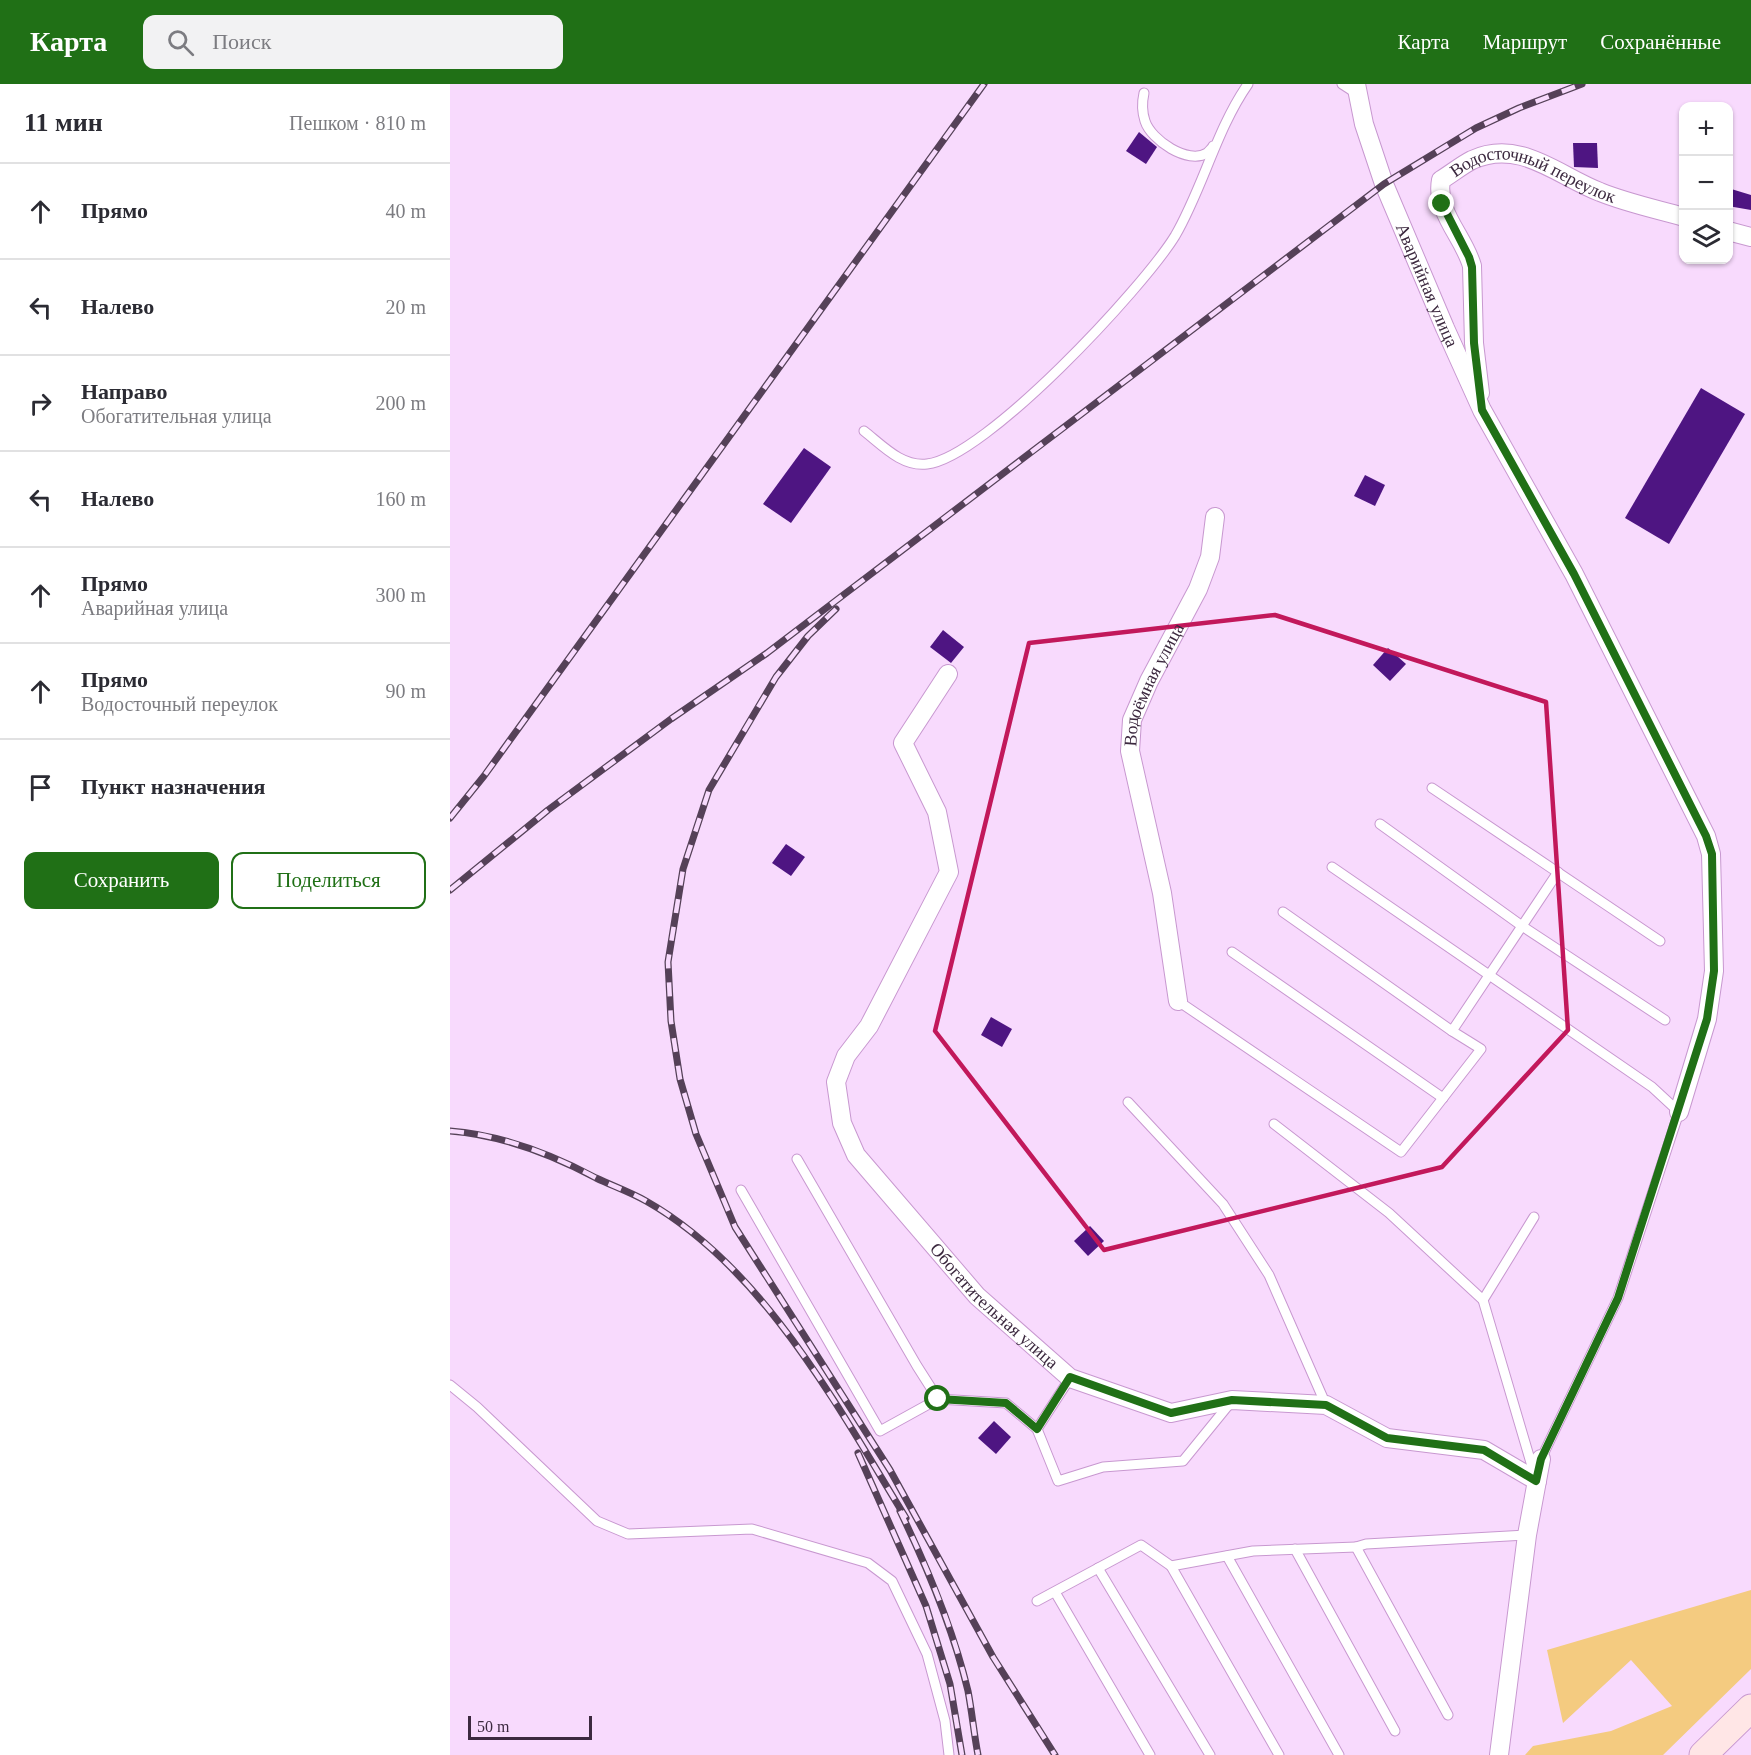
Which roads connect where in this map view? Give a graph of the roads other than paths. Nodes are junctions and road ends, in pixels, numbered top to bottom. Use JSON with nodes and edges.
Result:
{"nodes":[{"id":1,"x":1248,"y":84,"type":"edge"},
{"id":2,"x":1351,"y":87,"type":"edge"},
{"id":3,"x":1144,"y":93,"type":"dead end"},
{"id":4,"x":1217,"y":142,"type":"junction"},
{"id":5,"x":1679,"y":216,"type":"edge"},
{"id":6,"x":1733,"y":232,"type":"edge"},
{"id":7,"x":1751,"y":237,"type":"edge"},
{"id":8,"x":1482,"y":410,"type":"junction"},
{"id":9,"x":864,"y":431,"type":"dead end"},
{"id":10,"x":1215,"y":517,"type":"dead end"},
{"id":11,"x":948,"y":674,"type":"dead end"},
{"id":12,"x":1432,"y":788,"type":"dead end"},
{"id":13,"x":1380,"y":824,"type":"dead end"},
{"id":14,"x":1332,"y":867,"type":"dead end"},
{"id":15,"x":1558,"y":872,"type":"junction"},
{"id":16,"x":1283,"y":912,"type":"dead end"},
{"id":17,"x":1522,"y":926,"type":"junction"},
{"id":18,"x":1660,"y":941,"type":"dead end"},
{"id":19,"x":1232,"y":952,"type":"dead end"},
{"id":20,"x":1490,"y":974,"type":"junction"},
{"id":21,"x":1178,"y":1001,"type":"joint"},
{"id":22,"x":1665,"y":1020,"type":"dead end"},
{"id":23,"x":1452,"y":1031,"type":"junction"},
{"id":24,"x":1443,"y":1098,"type":"junction"},
{"id":25,"x":1128,"y":1102,"type":"dead end"},
{"id":26,"x":1679,"y":1112,"type":"junction"},
{"id":27,"x":1275,"y":1124,"type":"dead end"},
{"id":28,"x":797,"y":1159,"type":"dead end"},
{"id":29,"x":741,"y":1190,"type":"dead end"},
{"id":30,"x":1534,"y":1217,"type":"dead end"},
{"id":31,"x":1483,"y":1300,"type":"junction"},
{"id":32,"x":1070,"y":1377,"type":"junction"},
{"id":33,"x":450,"y":1385,"type":"edge"},
{"id":34,"x":938,"y":1399,"type":"junction"},
{"id":35,"x":1232,"y":1400,"type":"junction"},
{"id":36,"x":1326,"y":1405,"type":"junction"},
{"id":37,"x":1037,"y":1429,"type":"junction"},
{"id":38,"x":1541,"y":1459,"type":"joint"},
{"id":39,"x":1536,"y":1481,"type":"junction"},
{"id":40,"x":1527,"y":1535,"type":"junction"},
{"id":41,"x":1356,"y":1547,"type":"junction"},
{"id":42,"x":1295,"y":1550,"type":"junction"},
{"id":43,"x":1227,"y":1556,"type":"junction"},
{"id":44,"x":1171,"y":1566,"type":"junction"},
{"id":45,"x":1098,"y":1568,"type":"junction"},
{"id":46,"x":1055,"y":1592,"type":"junction"},
{"id":47,"x":1037,"y":1601,"type":"dead end"},
{"id":48,"x":1751,"y":1708,"type":"edge"},
{"id":49,"x":1448,"y":1715,"type":"dead end"},
{"id":50,"x":1395,"y":1731,"type":"dead end"},
{"id":51,"x":949,"y":1755,"type":"edge"},
{"id":52,"x":1150,"y":1755,"type":"edge"},
{"id":53,"x":1210,"y":1755,"type":"edge"},
{"id":54,"x":1279,"y":1755,"type":"edge"},
{"id":55,"x":1339,"y":1755,"type":"edge"},
{"id":56,"x":1499,"y":1755,"type":"edge"},
{"id":57,"x":1703,"y":1755,"type":"edge"}],
"edges":[{"from":1,"to":4,"type":"lane"},
{"from":2,"to":8,"type":"street","name":"Аварийная улица"},
{"from":3,"to":4,"type":"lane"},
{"from":4,"to":9,"type":"lane"},
{"from":5,"to":8,"type":"street","name":"Водосточный переулок"},
{"from":6,"to":7,"type":"street"},
{"from":8,"to":26,"type":"street","name":"Аварийная улица"},
{"from":10,"to":21,"type":"street","name":"Водоёмная улица"},
{"from":11,"to":32,"type":"street","name":"Обогатительная улица"},
{"from":12,"to":15,"type":"lane"},
{"from":13,"to":17,"type":"lane"},
{"from":14,"to":20,"type":"lane"},
{"from":15,"to":17,"type":"lane"},
{"from":15,"to":18,"type":"lane"},
{"from":16,"to":23,"type":"lane"},
{"from":17,"to":20,"type":"lane"},
{"from":17,"to":22,"type":"lane"},
{"from":19,"to":24,"type":"lane"},
{"from":20,"to":23,"type":"lane"},
{"from":20,"to":26,"type":"lane"},
{"from":21,"to":24,"type":"lane"},
{"from":23,"to":24,"type":"lane"},
{"from":25,"to":36,"type":"lane"},
{"from":26,"to":38,"type":"lane"},
{"from":27,"to":31,"type":"lane"},
{"from":28,"to":34,"type":"lane"},
{"from":29,"to":34,"type":"lane"},
{"from":30,"to":31,"type":"lane"},
{"from":31,"to":39,"type":"lane"},
{"from":32,"to":35,"type":"street","name":"Обогатительная улица"},
{"from":32,"to":37,"type":"lane"},
{"from":33,"to":51,"type":"lane"},
{"from":34,"to":37,"type":"lane"},
{"from":35,"to":36,"type":"street","name":"Обогатительная улица"},
{"from":35,"to":37,"type":"lane"},
{"from":36,"to":39,"type":"street","name":"Обогатительная улица"},
{"from":38,"to":39,"type":"street"},
{"from":39,"to":40,"type":"street"},
{"from":40,"to":41,"type":"lane"},
{"from":40,"to":56,"type":"street"},
{"from":41,"to":42,"type":"lane"},
{"from":41,"to":49,"type":"lane"},
{"from":42,"to":43,"type":"lane"},
{"from":42,"to":50,"type":"lane"},
{"from":43,"to":44,"type":"lane"},
{"from":43,"to":55,"type":"lane"},
{"from":44,"to":45,"type":"lane"},
{"from":44,"to":54,"type":"lane"},
{"from":45,"to":46,"type":"lane"},
{"from":45,"to":53,"type":"lane"},
{"from":46,"to":47,"type":"lane"},
{"from":46,"to":52,"type":"lane"},
{"from":48,"to":57,"type":"street"}]}
